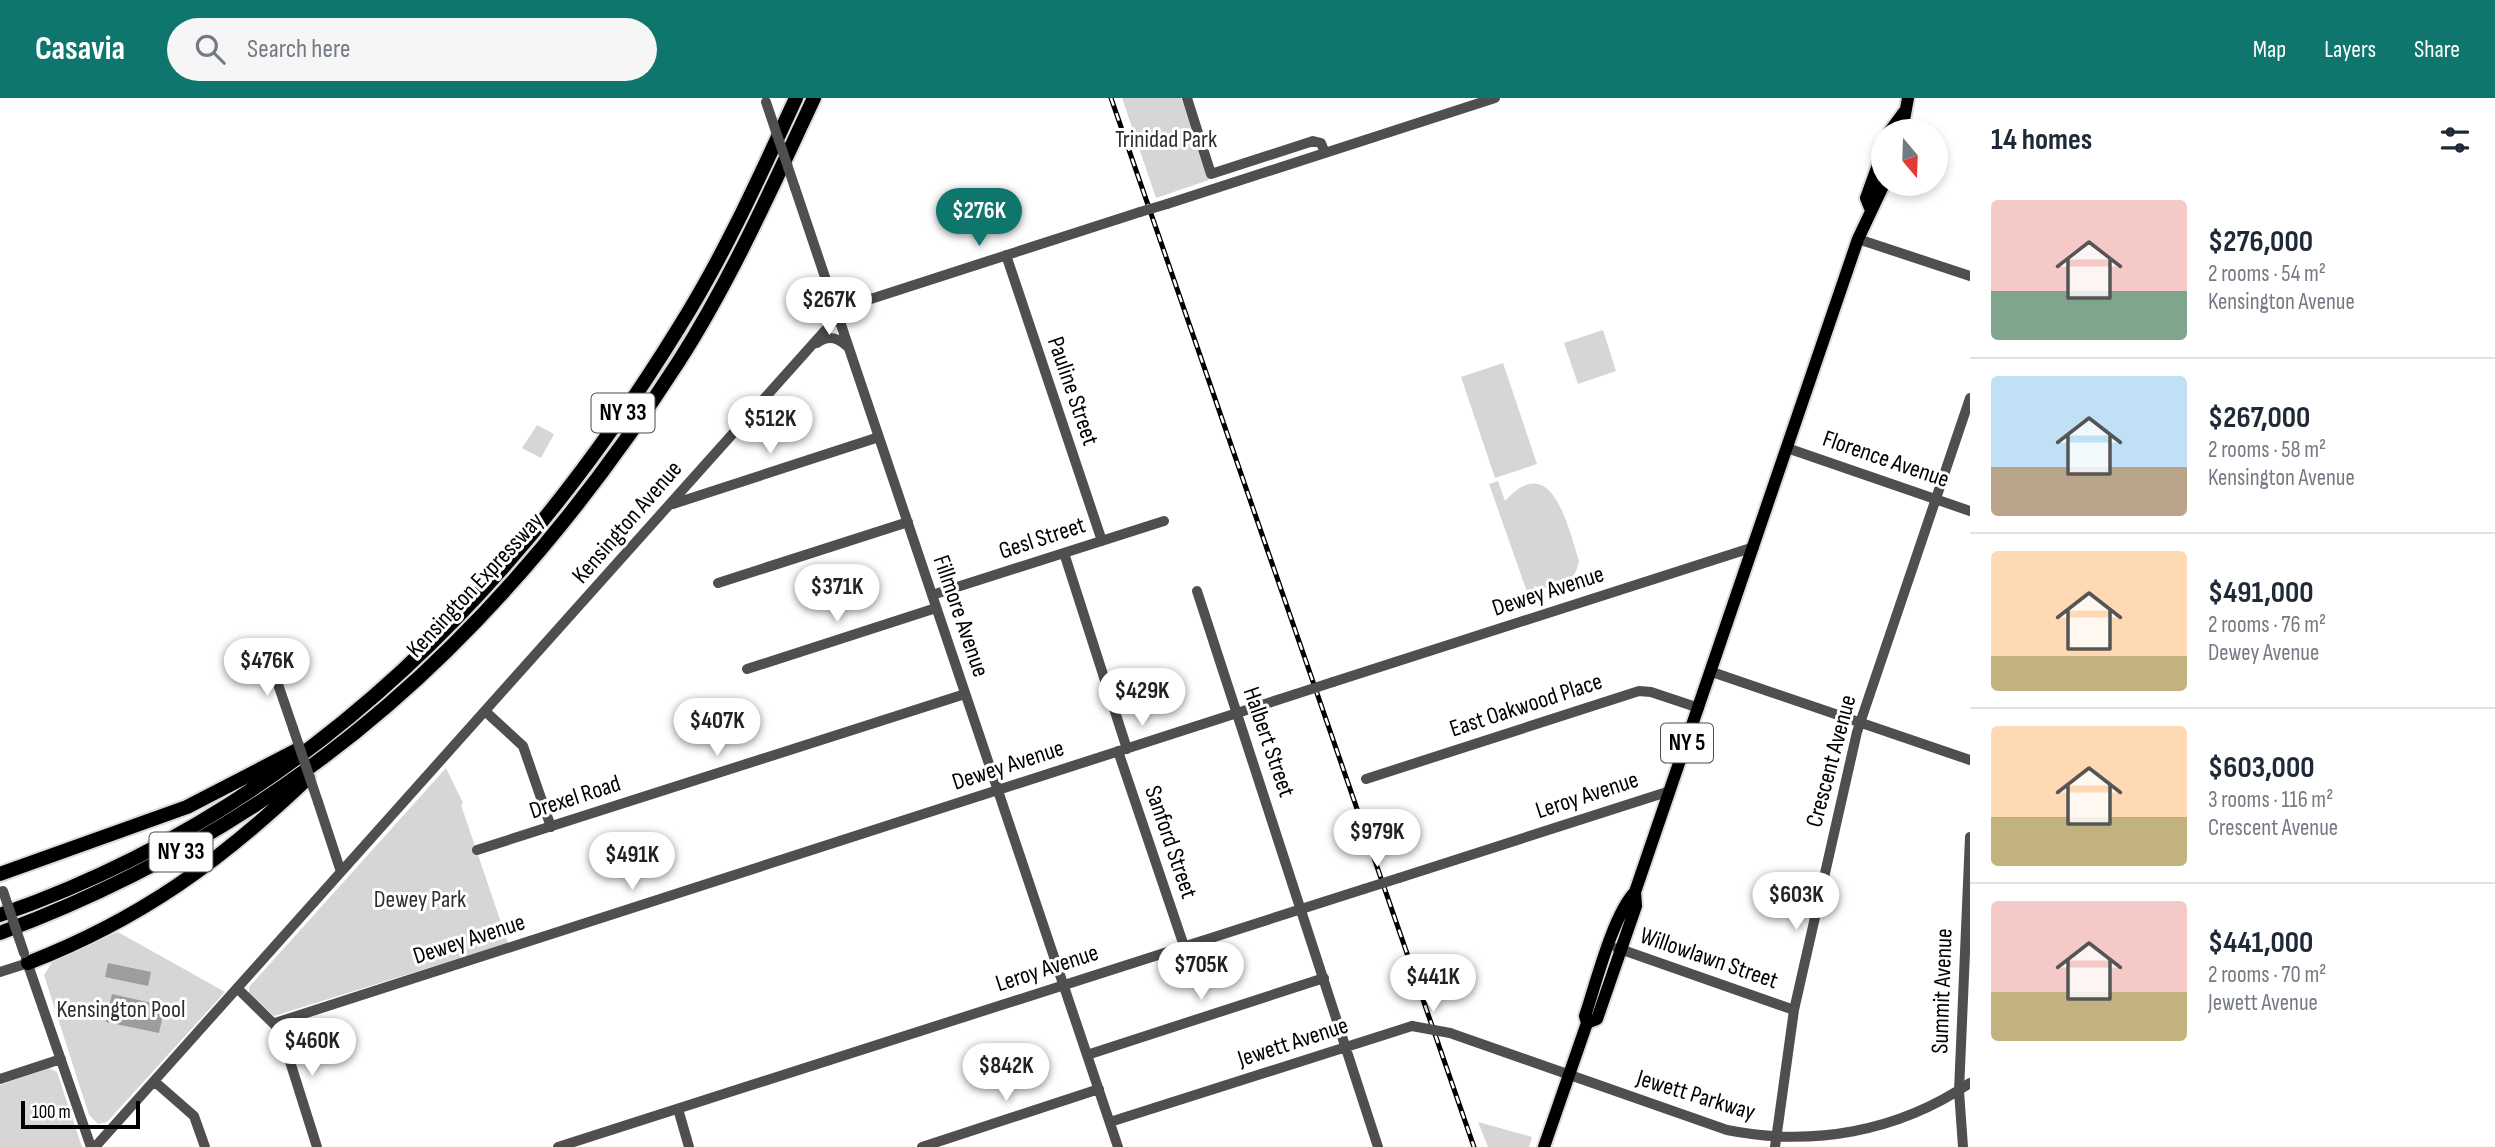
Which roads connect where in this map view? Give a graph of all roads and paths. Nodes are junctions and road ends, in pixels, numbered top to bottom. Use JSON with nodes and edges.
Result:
{"nodes":[{"id":1,"x":796,"y":98,"type":"edge"},
{"id":2,"x":814,"y":98,"type":"edge"},
{"id":3,"x":1187,"y":98,"type":"edge"},
{"id":4,"x":1460,"y":98,"type":"edge"},
{"id":5,"x":1495,"y":98,"type":"edge"},
{"id":6,"x":1908,"y":98,"type":"edge"},
{"id":7,"x":766,"y":100,"type":"edge"},
{"id":8,"x":1460,"y":110,"type":"junction"},
{"id":9,"x":1904,"y":111,"type":"junction"},
{"id":10,"x":1898,"y":119,"type":"edge"},
{"id":11,"x":1903,"y":119,"type":"edge"},
{"id":12,"x":1325,"y":153,"type":"junction"},
{"id":13,"x":1871,"y":186,"type":"edge"},
{"id":14,"x":1879,"y":196,"type":"edge"},
{"id":15,"x":1870,"y":208,"type":"junction"},
{"id":16,"x":1858,"y":239,"type":"junction"},
{"id":17,"x":1006,"y":255,"type":"junction"},
{"id":18,"x":1970,"y":276,"type":"edge"},
{"id":19,"x":838,"y":315,"type":"junction"},
{"id":20,"x":809,"y":348,"type":"junction"},
{"id":21,"x":849,"y":349,"type":"junction"},
{"id":22,"x":1970,"y":398,"type":"edge"},
{"id":23,"x":879,"y":437,"type":"junction"},
{"id":24,"x":1787,"y":448,"type":"junction"},
{"id":25,"x":1935,"y":499,"type":"junction"},
{"id":26,"x":670,"y":505,"type":"junction"},
{"id":27,"x":1970,"y":511,"type":"edge"},
{"id":28,"x":1164,"y":521,"type":"dead end"},
{"id":29,"x":908,"y":522,"type":"junction"},
{"id":30,"x":1102,"y":541,"type":"junction"},
{"id":31,"x":1754,"y":547,"type":"junction"},
{"id":32,"x":1064,"y":553,"type":"junction"},
{"id":33,"x":718,"y":583,"type":"dead end"},
{"id":34,"x":1197,"y":591,"type":"dead end"},
{"id":35,"x":932,"y":595,"type":"junction"},
{"id":36,"x":936,"y":608,"type":"junction"},
{"id":37,"x":269,"y":658,"type":"dead end"},
{"id":38,"x":747,"y":669,"type":"dead end"},
{"id":39,"x":1712,"y":671,"type":"junction"},
{"id":40,"x":965,"y":694,"type":"junction"},
{"id":41,"x":1699,"y":708,"type":"junction"},
{"id":42,"x":486,"y":712,"type":"junction"},
{"id":43,"x":1237,"y":713,"type":"junction"},
{"id":44,"x":1860,"y":724,"type":"junction"},
{"id":45,"x":335,"y":730,"type":"junction"},
{"id":46,"x":346,"y":743,"type":"junction"},
{"id":47,"x":1123,"y":750,"type":"junction"},
{"id":48,"x":1970,"y":760,"type":"edge"},
{"id":49,"x":1366,"y":779,"type":"dead end"},
{"id":50,"x":998,"y":790,"type":"junction"},
{"id":51,"x":1670,"y":791,"type":"junction"},
{"id":52,"x":551,"y":827,"type":"junction"},
{"id":53,"x":1970,"y":837,"type":"edge"},
{"id":54,"x":477,"y":850,"type":"dead end"},
{"id":55,"x":341,"y":872,"type":"junction"},
{"id":56,"x":0,"y":874,"type":"edge"},
{"id":57,"x":1,"y":887,"type":"edge"},
{"id":58,"x":1302,"y":908,"type":"junction"},
{"id":59,"x":0,"y":915,"type":"edge"},
{"id":60,"x":0,"y":933,"type":"edge"},
{"id":61,"x":1184,"y":947,"type":"junction"},
{"id":62,"x":1615,"y":947,"type":"junction"},
{"id":63,"x":26,"y":958,"type":"junction"},
{"id":64,"x":0,"y":972,"type":"edge"},
{"id":65,"x":1324,"y":978,"type":"junction"},
{"id":66,"x":1064,"y":985,"type":"junction"},
{"id":67,"x":237,"y":988,"type":"junction"},
{"id":68,"x":1794,"y":1010,"type":"junction"},
{"id":69,"x":275,"y":1023,"type":"junction"},
{"id":70,"x":1346,"y":1047,"type":"junction"},
{"id":71,"x":1087,"y":1055,"type":"junction"},
{"id":72,"x":61,"y":1059,"type":"junction"},
{"id":73,"x":1569,"y":1075,"type":"junction"},
{"id":74,"x":0,"y":1079,"type":"edge"},
{"id":75,"x":154,"y":1080,"type":"junction"},
{"id":76,"x":1970,"y":1083,"type":"edge"},
{"id":77,"x":1099,"y":1089,"type":"junction"},
{"id":78,"x":1959,"y":1091,"type":"junction"},
{"id":79,"x":678,"y":1109,"type":"junction"},
{"id":80,"x":1110,"y":1122,"type":"junction"},
{"id":81,"x":1776,"y":1142,"type":"edge"},
{"id":82,"x":93,"y":1147,"type":"edge"},
{"id":83,"x":205,"y":1147,"type":"edge"},
{"id":84,"x":317,"y":1147,"type":"edge"},
{"id":85,"x":558,"y":1147,"type":"edge"},
{"id":86,"x":690,"y":1147,"type":"edge"},
{"id":87,"x":922,"y":1147,"type":"edge"},
{"id":88,"x":1118,"y":1147,"type":"edge"},
{"id":89,"x":1378,"y":1147,"type":"edge"},
{"id":90,"x":1544,"y":1147,"type":"edge"},
{"id":91,"x":1964,"y":1147,"type":"edge"}],
"edges":[{"from":1,"to":45,"type":"highway","name":"Kensington Expressway","number":"NY 33"},
{"from":2,"to":46,"type":"highway","name":"Kensington Expressway","number":"NY 33"},
{"from":3,"to":12,"type":"street"},
{"from":4,"to":8,"type":"street"},
{"from":5,"to":8,"type":"street","name":"Kensington Avenue"},
{"from":6,"to":9,"type":"main road"},
{"from":7,"to":19,"type":"street","name":"Fillmore Avenue","bridge":true},
{"from":8,"to":12,"type":"street","name":"Kensington Avenue"},
{"from":9,"to":10,"type":"main road"},
{"from":9,"to":11,"type":"main road"},
{"from":12,"to":17,"type":"street","name":"Kensington Avenue","bridge":true},
{"from":13,"to":15,"type":"main road","number":"NY 5"},
{"from":14,"to":15,"type":"main road","number":"NY 5"},
{"from":15,"to":16,"type":"main road","number":"NY 5"},
{"from":16,"to":18,"type":"street"},
{"from":16,"to":24,"type":"main road","number":"NY 5"},
{"from":17,"to":19,"type":"street","name":"Kensington Avenue"},
{"from":17,"to":30,"type":"street","name":"Pauline Street"},
{"from":19,"to":20,"type":"street","name":"Kensington Avenue"},
{"from":19,"to":21,"type":"street","name":"Fillmore Avenue"},
{"from":20,"to":21,"type":"street"},
{"from":20,"to":26,"type":"street","name":"Kensington Avenue"},
{"from":21,"to":23,"type":"street","name":"Fillmore Avenue"},
{"from":22,"to":25,"type":"street","name":"Crescent Avenue"},
{"from":23,"to":26,"type":"street"},
{"from":23,"to":29,"type":"street","name":"Fillmore Avenue"},
{"from":24,"to":25,"type":"street","name":"Florence Avenue"},
{"from":24,"to":31,"type":"main road","number":"NY 5"},
{"from":25,"to":27,"type":"street","name":"Florence Avenue"},
{"from":25,"to":44,"type":"street","name":"Crescent Avenue"},
{"from":26,"to":42,"type":"street","name":"Kensington Avenue"},
{"from":28,"to":30,"type":"street","name":"Gesl Street"},
{"from":29,"to":33,"type":"street"},
{"from":29,"to":35,"type":"street","name":"Fillmore Avenue"},
{"from":30,"to":32,"type":"street","name":"Gesl Street"},
{"from":31,"to":39,"type":"main road","number":"NY 5"},
{"from":31,"to":43,"type":"street","name":"Dewey Avenue","bridge":true},
{"from":32,"to":35,"type":"street","name":"Gesl Street"},
{"from":32,"to":47,"type":"street","name":"Sanford Street"},
{"from":34,"to":43,"type":"street","name":"Halbert Street"},
{"from":35,"to":36,"type":"street","name":"Fillmore Avenue"},
{"from":36,"to":38,"type":"street"},
{"from":36,"to":40,"type":"street","name":"Fillmore Avenue"},
{"from":37,"to":55,"type":"street","bridge":true},
{"from":39,"to":41,"type":"main road","number":"NY 5"},
{"from":39,"to":44,"type":"street"},
{"from":40,"to":50,"type":"street","name":"Fillmore Avenue"},
{"from":40,"to":52,"type":"street","name":"Drexel Road"},
{"from":41,"to":49,"type":"street","name":"East Oakwood Place"},
{"from":41,"to":51,"type":"main road","number":"NY 5"},
{"from":42,"to":52,"type":"street"},
{"from":42,"to":55,"type":"street","name":"Kensington Avenue"},
{"from":43,"to":47,"type":"street","name":"Dewey Avenue"},
{"from":43,"to":58,"type":"street","name":"Halbert Street"},
{"from":44,"to":48,"type":"street"},
{"from":44,"to":68,"type":"street","name":"Crescent Avenue"},
{"from":45,"to":56,"type":"highway"},
{"from":45,"to":59,"type":"highway","name":"Kensington Expressway","number":"NY 33"},
{"from":46,"to":60,"type":"highway","name":"Kensington Expressway","number":"NY 33"},
{"from":46,"to":63,"type":"highway"},
{"from":47,"to":50,"type":"street","name":"Dewey Avenue"},
{"from":47,"to":61,"type":"street","name":"Sanford Street"},
{"from":50,"to":66,"type":"street","name":"Fillmore Avenue"},
{"from":50,"to":69,"type":"street","name":"Dewey Avenue"},
{"from":51,"to":58,"type":"street","name":"Leroy Avenue","bridge":true},
{"from":51,"to":62,"type":"main road","number":"NY 5"},
{"from":52,"to":54,"type":"street","name":"Drexel Road"},
{"from":53,"to":78,"type":"street","name":"Summit Avenue"},
{"from":55,"to":67,"type":"street","name":"Kensington Avenue"},
{"from":57,"to":63,"type":"street","bridge":true},
{"from":58,"to":61,"type":"street","name":"Leroy Avenue"},
{"from":58,"to":65,"type":"street","name":"Halbert Street"},
{"from":61,"to":66,"type":"street","name":"Leroy Avenue"},
{"from":62,"to":68,"type":"street","name":"Willowlawn Street"},
{"from":62,"to":73,"type":"main road","number":"NY 5"},
{"from":63,"to":64,"type":"street"},
{"from":63,"to":72,"type":"street"},
{"from":65,"to":70,"type":"street","name":"Halbert Street"},
{"from":65,"to":71,"type":"street"},
{"from":66,"to":71,"type":"street","name":"Fillmore Avenue"},
{"from":66,"to":79,"type":"street","name":"Leroy Avenue"},
{"from":67,"to":69,"type":"street"},
{"from":67,"to":75,"type":"street","name":"Kensington Avenue"},
{"from":68,"to":81,"type":"street","name":"Crescent Avenue"},
{"from":69,"to":84,"type":"street"},
{"from":70,"to":73,"type":"street","name":"Jewett Avenue","bridge":true},
{"from":70,"to":80,"type":"street","name":"Jewett Avenue"},
{"from":70,"to":89,"type":"street","name":"Halbert Street"},
{"from":71,"to":77,"type":"street","name":"Fillmore Avenue"},
{"from":72,"to":74,"type":"street"},
{"from":72,"to":82,"type":"street"},
{"from":73,"to":81,"type":"street","name":"Jewett Parkway"},
{"from":73,"to":90,"type":"main road","number":"NY 5"},
{"from":75,"to":82,"type":"street","name":"Kensington Avenue"},
{"from":75,"to":83,"type":"street"},
{"from":76,"to":78,"type":"street","name":"Jewett Parkway"},
{"from":77,"to":80,"type":"street","name":"Fillmore Avenue"},
{"from":77,"to":87,"type":"street"},
{"from":78,"to":81,"type":"street","name":"Jewett Parkway"},
{"from":78,"to":91,"type":"street","name":"Summit Avenue"},
{"from":79,"to":85,"type":"street","name":"Leroy Avenue"},
{"from":79,"to":86,"type":"street"},
{"from":80,"to":88,"type":"street","name":"Fillmore Avenue"}]}
